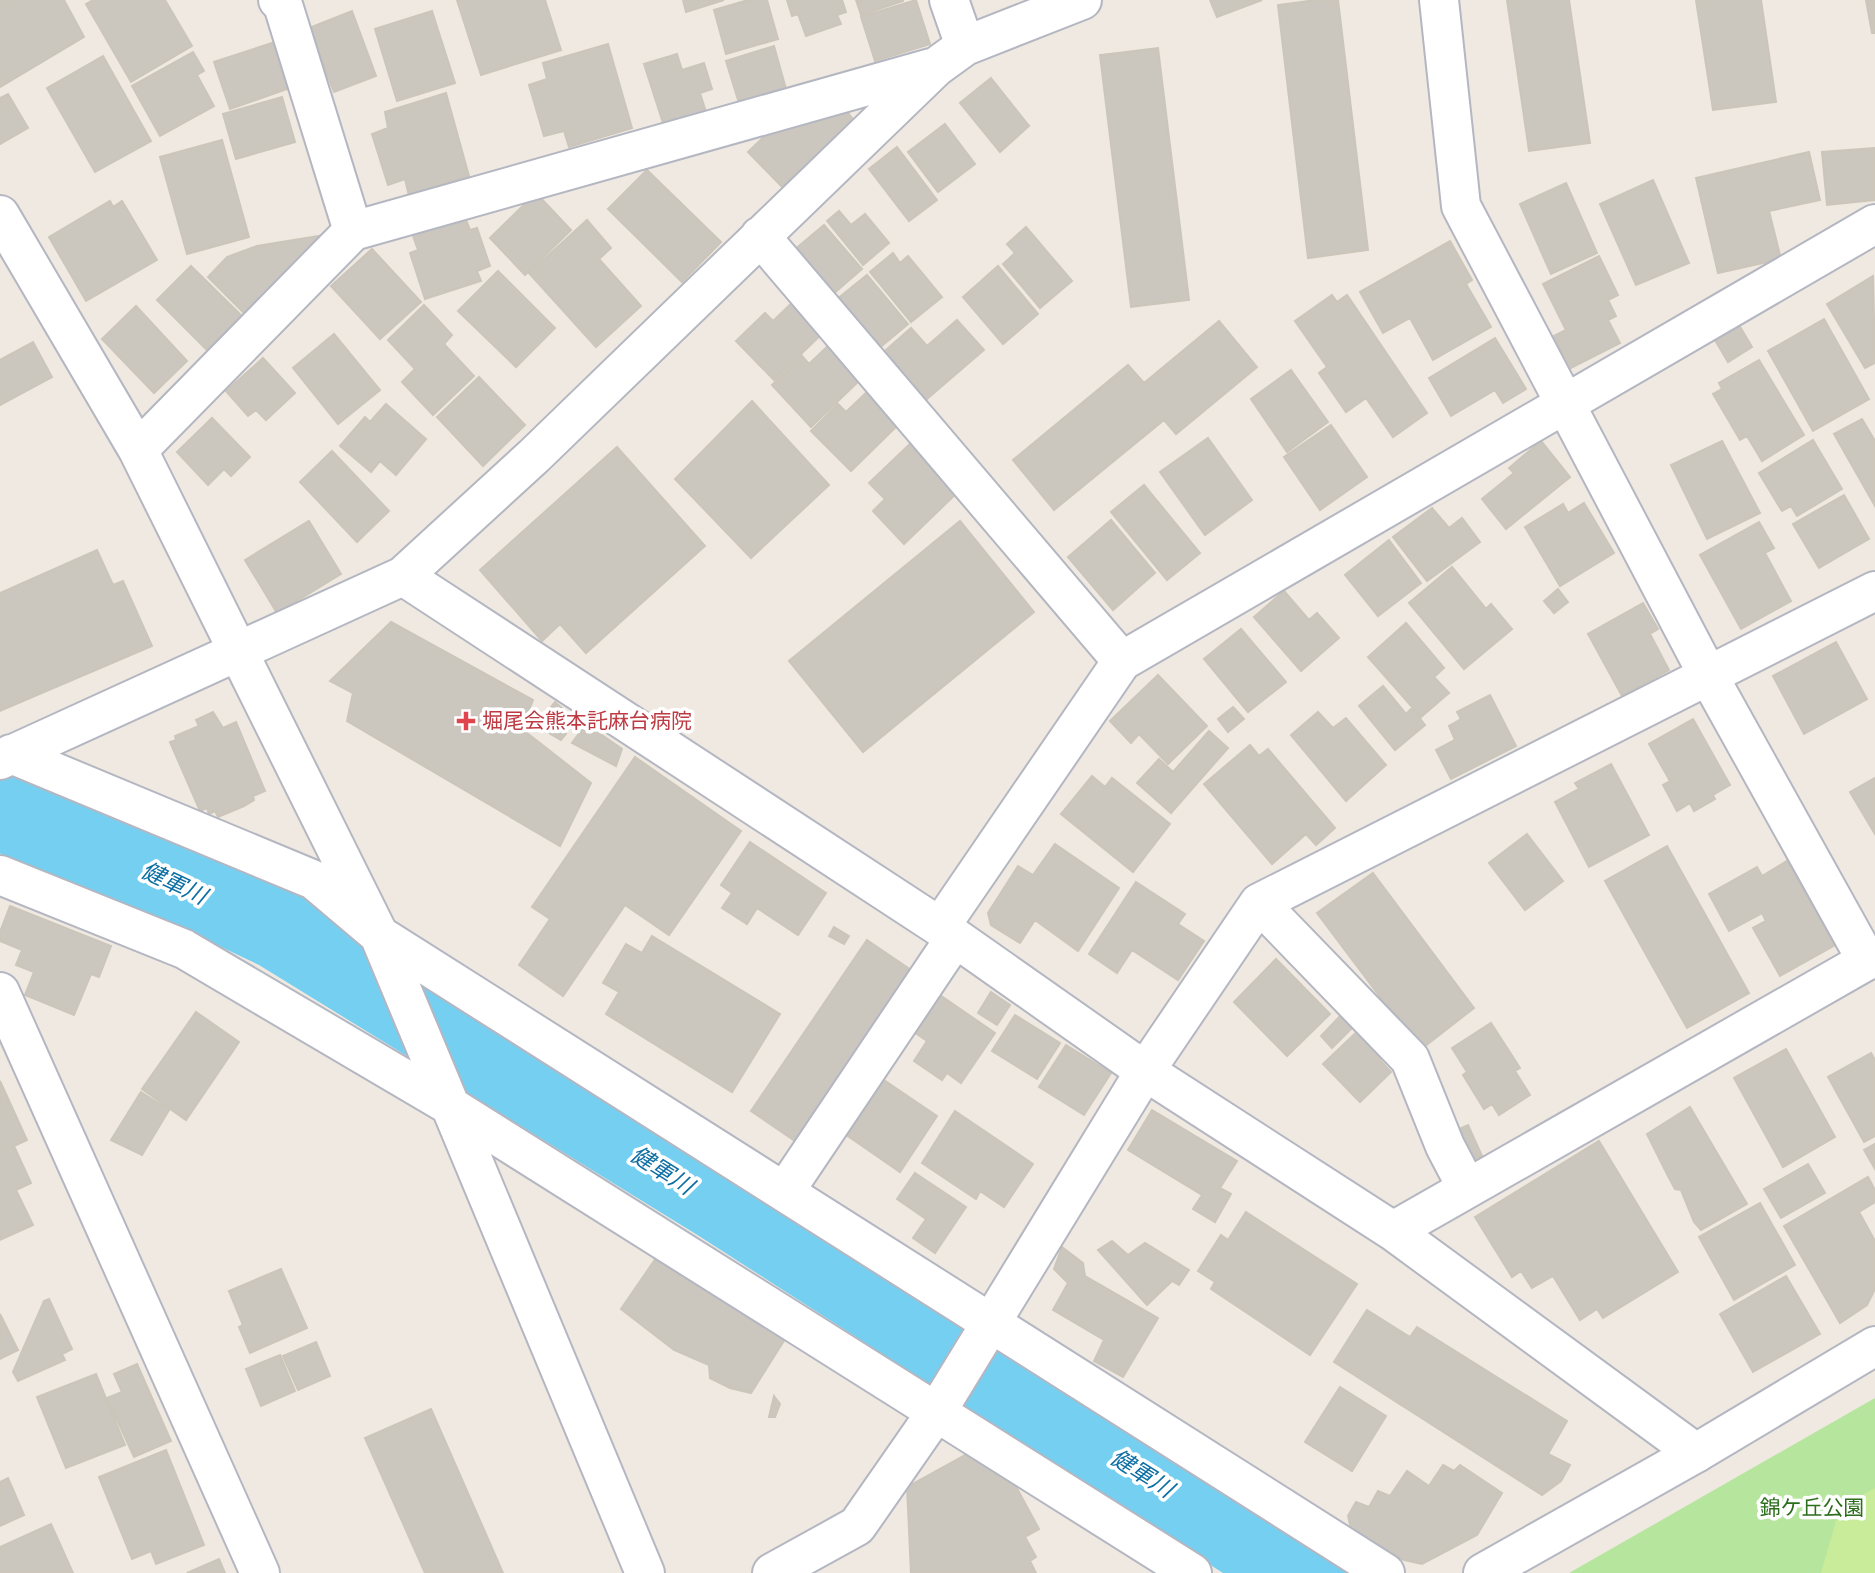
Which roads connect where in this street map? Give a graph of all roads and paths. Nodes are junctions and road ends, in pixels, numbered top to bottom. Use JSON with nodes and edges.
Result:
{"nodes":[{"id":1,"x":949,"y":0,"type":"edge"},
{"id":2,"x":1082,"y":0,"type":"edge"},
{"id":3,"x":1439,"y":0,"type":"edge"},
{"id":4,"x":287,"y":2,"type":"edge"},
{"id":5,"x":951,"y":57,"type":"junction"},
{"id":6,"x":0,"y":215,"type":"edge"},
{"id":7,"x":1875,"y":224,"type":"edge"},
{"id":8,"x":353,"y":231,"type":"junction"},
{"id":9,"x":760,"y":236,"type":"junction"},
{"id":10,"x":1563,"y":405,"type":"junction"},
{"id":11,"x":138,"y":450,"type":"junction"},
{"id":12,"x":403,"y":576,"type":"junction"},
{"id":13,"x":1875,"y":591,"type":"edge"},
{"id":14,"x":239,"y":650,"type":"junction"},
{"id":15,"x":1122,"y":660,"type":"junction"},
{"id":16,"x":1709,"y":677,"type":"junction"},
{"id":17,"x":5,"y":757,"type":"edge"},
{"id":18,"x":0,"y":875,"type":"edge"},
{"id":19,"x":1259,"y":903,"type":"junction"},
{"id":20,"x":947,"y":933,"type":"junction"},
{"id":21,"x":379,"y":935,"type":"junction"},
{"id":22,"x":1871,"y":958,"type":"edge"},
{"id":23,"x":0,"y":992,"type":"edge"},
{"id":24,"x":1145,"y":1071,"type":"junction"},
{"id":25,"x":447,"y":1104,"type":"junction"},
{"id":26,"x":1467,"y":1188,"type":"junction"},
{"id":27,"x":785,"y":1191,"type":"junction"},
{"id":28,"x":1393,"y":1230,"type":"junction"},
{"id":29,"x":991,"y":1321,"type":"junction"},
{"id":30,"x":1875,"y":1346,"type":"edge"},
{"id":31,"x":937,"y":1411,"type":"junction"},
{"id":32,"x":1696,"y":1452,"type":"junction"},
{"id":33,"x":260,"y":1573,"type":"edge"},
{"id":34,"x":645,"y":1573,"type":"edge"},
{"id":35,"x":772,"y":1573,"type":"edge"},
{"id":36,"x":1192,"y":1573,"type":"edge"},
{"id":37,"x":1385,"y":1573,"type":"edge"},
{"id":38,"x":1483,"y":1573,"type":"edge"}],
"edges":[{"from":1,"to":5,"type":"street"},
{"from":2,"to":5,"type":"street"},
{"from":3,"to":10,"type":"street"},
{"from":4,"to":8,"type":"street"},
{"from":5,"to":8,"type":"street"},
{"from":5,"to":9,"type":"street"},
{"from":6,"to":11,"type":"street"},
{"from":7,"to":10,"type":"street"},
{"from":8,"to":11,"type":"street"},
{"from":9,"to":12,"type":"street"},
{"from":9,"to":15,"type":"street"},
{"from":10,"to":15,"type":"street"},
{"from":10,"to":16,"type":"street"},
{"from":11,"to":14,"type":"street"},
{"from":12,"to":14,"type":"street"},
{"from":12,"to":20,"type":"street"},
{"from":13,"to":16,"type":"street"},
{"from":14,"to":17,"type":"street"},
{"from":14,"to":21,"type":"street"},
{"from":15,"to":20,"type":"street"},
{"from":16,"to":19,"type":"street"},
{"from":16,"to":22,"type":"street"},
{"from":17,"to":21,"type":"street"},
{"from":18,"to":25,"type":"street"},
{"from":19,"to":24,"type":"street"},
{"from":19,"to":26,"type":"street"},
{"from":20,"to":24,"type":"street"},
{"from":20,"to":27,"type":"street"},
{"from":21,"to":25,"type":"street"},
{"from":21,"to":27,"type":"street"},
{"from":22,"to":26,"type":"street"},
{"from":23,"to":33,"type":"street"},
{"from":24,"to":28,"type":"street"},
{"from":24,"to":29,"type":"street"},
{"from":25,"to":31,"type":"street"},
{"from":25,"to":34,"type":"street"},
{"from":26,"to":28,"type":"street"},
{"from":27,"to":29,"type":"street"},
{"from":28,"to":32,"type":"street"},
{"from":29,"to":31,"type":"street"},
{"from":29,"to":37,"type":"street"},
{"from":30,"to":32,"type":"street"},
{"from":31,"to":35,"type":"street"},
{"from":31,"to":36,"type":"street"},
{"from":32,"to":38,"type":"street"}]}
